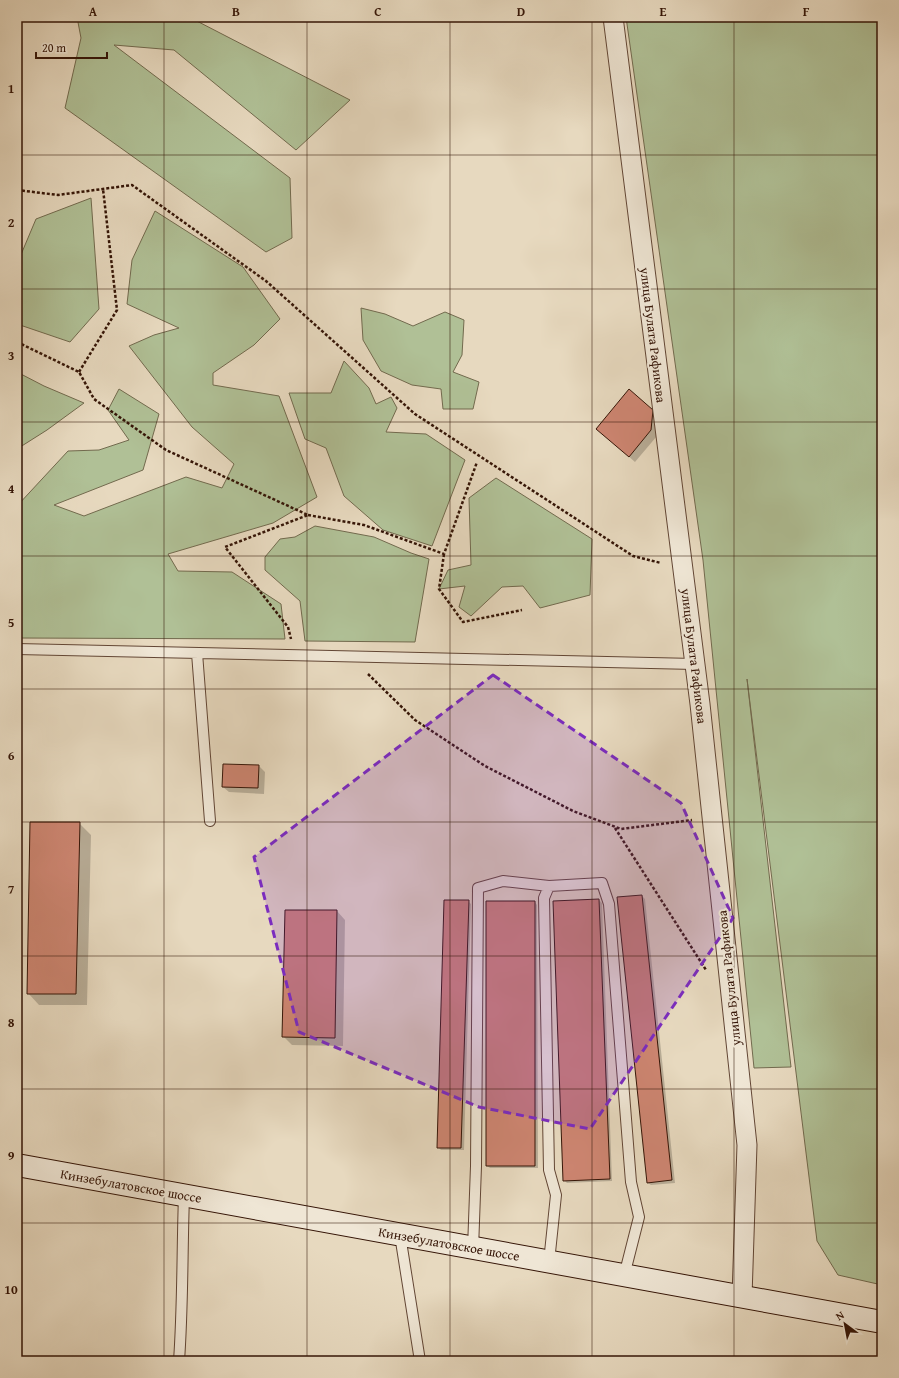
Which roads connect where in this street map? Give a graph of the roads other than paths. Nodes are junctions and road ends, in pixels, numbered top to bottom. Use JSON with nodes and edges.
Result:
{"nodes":[{"id":1,"x":613,"y":17,"type":"edge"},
{"id":2,"x":17,"y":649,"type":"edge"},
{"id":3,"x":197,"y":653,"type":"junction"},
{"id":4,"x":695,"y":664,"type":"junction"},
{"id":5,"x":210,"y":821,"type":"dead end"},
{"id":6,"x":549,"y":886,"type":"junction"},
{"id":7,"x":17,"y":1165,"type":"edge"},
{"id":8,"x":184,"y":1196,"type":"junction"},
{"id":9,"x":400,"y":1235,"type":"junction"},
{"id":10,"x":473,"y":1249,"type":"junction"},
{"id":11,"x":549,"y":1262,"type":"junction"},
{"id":12,"x":624,"y":1276,"type":"junction"},
{"id":13,"x":742,"y":1297,"type":"junction"},
{"id":14,"x":882,"y":1322,"type":"edge"},
{"id":15,"x":179,"y":1361,"type":"edge"},
{"id":16,"x":420,"y":1361,"type":"edge"}],
"edges":[{"from":1,"to":4,"type":"street","name":"улица Булата Рафикова"},
{"from":2,"to":3,"type":"lane"},
{"from":3,"to":4,"type":"lane"},
{"from":3,"to":5,"type":"lane"},
{"from":4,"to":13,"type":"street","name":"улица Булата Рафикова"},
{"from":6,"to":10,"type":"lane"},
{"from":6,"to":11,"type":"lane"},
{"from":6,"to":12,"type":"lane"},
{"from":7,"to":8,"type":"main road","name":"Кинзебулатовское шоссе"},
{"from":8,"to":9,"type":"main road","name":"Кинзебулатовское шоссе"},
{"from":8,"to":15,"type":"lane"},
{"from":9,"to":10,"type":"main road","name":"Кинзебулатовское шоссе"},
{"from":9,"to":16,"type":"lane"},
{"from":10,"to":11,"type":"main road","name":"Кинзебулатовское шоссе"},
{"from":11,"to":12,"type":"main road","name":"Кинзебулатовское шоссе"},
{"from":12,"to":13,"type":"main road","name":"Кинзебулатовское шоссе"},
{"from":13,"to":14,"type":"main road","name":"Кинзебулатовское шоссе"}]}
